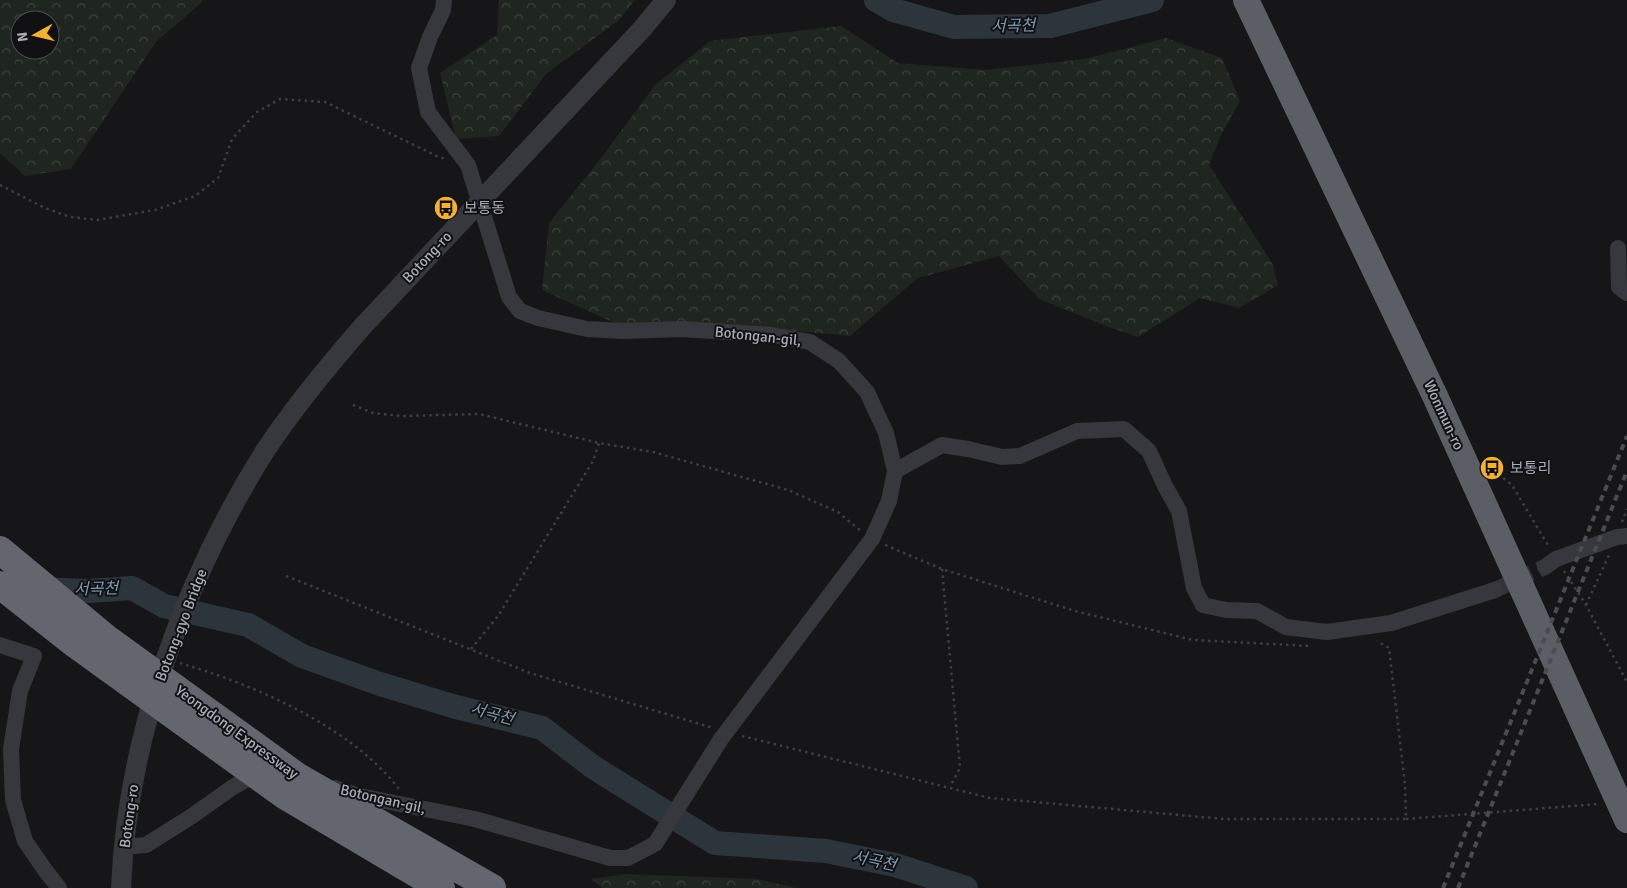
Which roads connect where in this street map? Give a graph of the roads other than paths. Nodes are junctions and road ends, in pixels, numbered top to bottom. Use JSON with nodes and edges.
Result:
{"nodes":[{"id":1,"x":444,"y":0,"type":"edge"},
{"id":2,"x":666,"y":0,"type":"edge"},
{"id":3,"x":1246,"y":0,"type":"edge"},
{"id":4,"x":1265,"y":0,"type":"edge"},
{"id":5,"x":1281,"y":53,"type":"junction"},
{"id":6,"x":1618,"y":248,"type":"dead end"},
{"id":7,"x":1627,"y":293,"type":"edge"},
{"id":8,"x":895,"y":471,"type":"junction"},
{"id":9,"x":217,"y":536,"type":"joint"},
{"id":10,"x":1627,"y":536,"type":"edge"},
{"id":11,"x":0,"y":550,"type":"edge"},
{"id":12,"x":1551,"y":563,"type":"tunnel mouth"},
{"id":13,"x":0,"y":585,"type":"edge"},
{"id":14,"x":1495,"y":590,"type":"tunnel mouth"},
{"id":15,"x":0,"y":645,"type":"edge"},
{"id":16,"x":141,"y":745,"type":"joint"},
{"id":17,"x":1618,"y":775,"type":"edge"},
{"id":18,"x":1627,"y":820,"type":"edge"},
{"id":19,"x":124,"y":847,"type":"junction"},
{"id":20,"x":59,"y":888,"type":"edge"},
{"id":21,"x":121,"y":888,"type":"edge"},
{"id":22,"x":441,"y":888,"type":"edge"},
{"id":23,"x":492,"y":888,"type":"edge"}],
"edges":[{"from":1,"to":8,"type":"street","name":"Botongan-gil,"},
{"from":2,"to":9,"type":"street","name":"Botong-ro"},
{"from":3,"to":5,"type":"highway"},
{"from":4,"to":5,"type":"highway"},
{"from":5,"to":17,"type":"highway","name":"Wonmun-ro"},
{"from":5,"to":17,"type":"highway","name":"Wonmun-ro"},
{"from":6,"to":7,"type":"street"},
{"from":8,"to":14,"type":"street"},
{"from":8,"to":19,"type":"street","name":"Botongan-gil,"},
{"from":9,"to":16,"type":"street","name":"Botong-gyo Bridge"},
{"from":10,"to":12,"type":"street"},
{"from":11,"to":23,"type":"highway","name":"Yeongdong Expressway"},
{"from":13,"to":22,"type":"highway","name":"Yeongdong Expressway"},
{"from":15,"to":20,"type":"street"},
{"from":16,"to":19,"type":"street","name":"Botong-ro"},
{"from":17,"to":18,"type":"highway"},
{"from":19,"to":21,"type":"street","name":"Botong-ro"}]}
